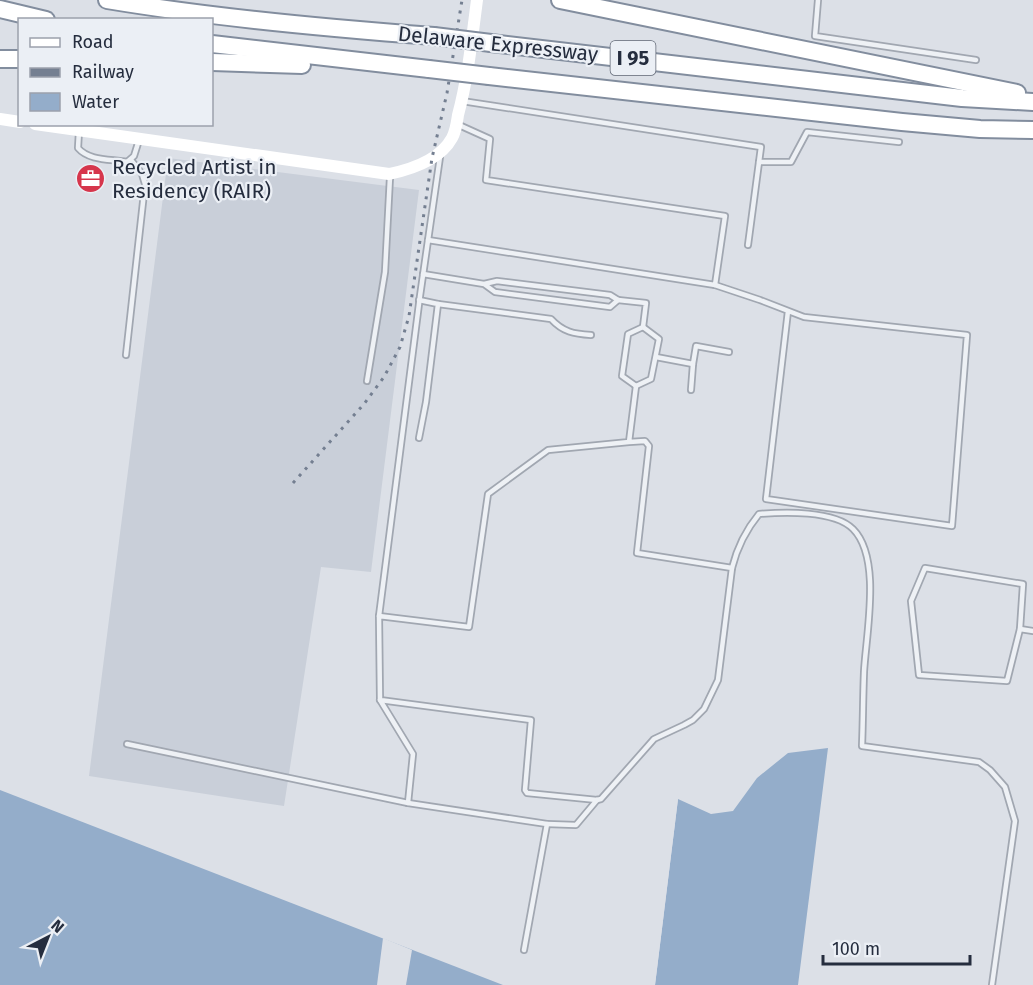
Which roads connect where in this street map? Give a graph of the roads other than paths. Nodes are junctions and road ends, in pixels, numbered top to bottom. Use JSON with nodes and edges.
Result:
{"nodes":[{"id":1,"x":107,"y":0,"type":"edge"},
{"id":2,"x":477,"y":0,"type":"edge"},
{"id":3,"x":560,"y":0,"type":"edge"},
{"id":4,"x":818,"y":0,"type":"edge"},
{"id":5,"x":0,"y":9,"type":"edge"},
{"id":6,"x":38,"y":18,"type":"edge"},
{"id":7,"x":213,"y":44,"type":"edge"},
{"id":8,"x":976,"y":60,"type":"dead end"},
{"id":9,"x":213,"y":62,"type":"edge"},
{"id":10,"x":429,"y":69,"type":"junction"},
{"id":11,"x":1033,"y":96,"type":"edge"},
{"id":12,"x":462,"y":102,"type":"junction"},
{"id":13,"x":1033,"y":102,"type":"edge"},
{"id":14,"x":0,"y":119,"type":"edge"},
{"id":15,"x":18,"y":122,"type":"edge"},
{"id":16,"x":456,"y":124,"type":"junction"},
{"id":17,"x":48,"y":126,"type":"edge"},
{"id":18,"x":1033,"y":130,"type":"edge"},
{"id":19,"x":79,"y":131,"type":"junction"},
{"id":20,"x":139,"y":140,"type":"junction"},
{"id":21,"x":899,"y":142,"type":"dead end"},
{"id":22,"x":440,"y":151,"type":"junction"},
{"id":23,"x":130,"y":160,"type":"junction"},
{"id":24,"x":759,"y":162,"type":"junction"},
{"id":25,"x":389,"y":174,"type":"junction"},
{"id":26,"x":428,"y":240,"type":"junction"},
{"id":27,"x":748,"y":245,"type":"dead end"},
{"id":28,"x":423,"y":274,"type":"junction"},
{"id":29,"x":484,"y":284,"type":"junction"},
{"id":30,"x":715,"y":285,"type":"junction"},
{"id":31,"x":419,"y":300,"type":"junction"},
{"id":32,"x":618,"y":300,"type":"junction"},
{"id":33,"x":438,"y":304,"type":"junction"},
{"id":34,"x":788,"y":311,"type":"junction"},
{"id":35,"x":643,"y":327,"type":"junction"},
{"id":36,"x":591,"y":335,"type":"dead end"},
{"id":37,"x":729,"y":352,"type":"dead end"},
{"id":38,"x":126,"y":355,"type":"dead end"},
{"id":39,"x":656,"y":357,"type":"junction"},
{"id":40,"x":693,"y":364,"type":"junction"},
{"id":41,"x":367,"y":381,"type":"dead end"},
{"id":42,"x":636,"y":386,"type":"junction"},
{"id":43,"x":691,"y":390,"type":"dead end"},
{"id":44,"x":419,"y":438,"type":"dead end"},
{"id":45,"x":628,"y":442,"type":"junction"},
{"id":46,"x":732,"y":568,"type":"junction"},
{"id":47,"x":379,"y":616,"type":"junction"},
{"id":48,"x":1020,"y":629,"type":"junction"},
{"id":49,"x":1033,"y":631,"type":"edge"},
{"id":50,"x":380,"y":700,"type":"junction"},
{"id":51,"x":127,"y":744,"type":"dead end"},
{"id":52,"x":597,"y":800,"type":"junction"},
{"id":53,"x":408,"y":803,"type":"junction"},
{"id":54,"x":547,"y":824,"type":"junction"},
{"id":55,"x":524,"y":950,"type":"dead end"},
{"id":56,"x":992,"y":985,"type":"edge"}],
"edges":[{"from":1,"to":13,"type":"highway","name":"Delaware Expressway","number":"I 95","bridge":true},
{"from":2,"to":12,"type":"main road"},
{"from":3,"to":11,"type":"highway"},
{"from":4,"to":8,"type":"lane"},
{"from":5,"to":6,"type":"highway"},
{"from":7,"to":10,"type":"highway","name":"Delaware Expressway","number":"I 95"},
{"from":9,"to":10,"type":"highway"},
{"from":10,"to":18,"type":"highway","name":"Delaware Expressway","number":"I 95","bridge":true},
{"from":12,"to":16,"type":"main road"},
{"from":12,"to":24,"type":"lane"},
{"from":14,"to":15,"type":"main road"},
{"from":16,"to":22,"type":"main road"},
{"from":16,"to":30,"type":"lane"},
{"from":17,"to":19,"type":"main road"},
{"from":19,"to":20,"type":"main road"},
{"from":19,"to":23,"type":"lane"},
{"from":20,"to":23,"type":"lane"},
{"from":20,"to":25,"type":"main road"},
{"from":21,"to":24,"type":"lane"},
{"from":22,"to":25,"type":"main road"},
{"from":22,"to":26,"type":"lane"},
{"from":23,"to":38,"type":"lane"},
{"from":24,"to":27,"type":"lane"},
{"from":25,"to":41,"type":"lane"},
{"from":26,"to":28,"type":"lane"},
{"from":26,"to":30,"type":"lane"},
{"from":28,"to":29,"type":"lane"},
{"from":28,"to":31,"type":"lane"},
{"from":29,"to":32,"type":"lane"},
{"from":29,"to":32,"type":"lane"},
{"from":30,"to":34,"type":"lane"},
{"from":31,"to":33,"type":"lane"},
{"from":31,"to":47,"type":"lane"},
{"from":32,"to":35,"type":"lane"},
{"from":33,"to":36,"type":"lane"},
{"from":33,"to":44,"type":"lane"},
{"from":34,"to":34,"type":"lane"},
{"from":35,"to":39,"type":"lane"},
{"from":35,"to":42,"type":"lane"},
{"from":37,"to":40,"type":"lane"},
{"from":39,"to":40,"type":"lane"},
{"from":39,"to":42,"type":"lane"},
{"from":40,"to":43,"type":"lane"},
{"from":42,"to":45,"type":"lane"},
{"from":45,"to":46,"type":"lane"},
{"from":45,"to":47,"type":"lane"},
{"from":46,"to":52,"type":"lane"},
{"from":46,"to":56,"type":"lane"},
{"from":47,"to":50,"type":"lane"},
{"from":48,"to":48,"type":"lane"},
{"from":48,"to":49,"type":"lane"},
{"from":50,"to":52,"type":"lane"},
{"from":50,"to":53,"type":"lane"},
{"from":51,"to":53,"type":"lane"},
{"from":52,"to":54,"type":"lane"},
{"from":53,"to":54,"type":"lane"},
{"from":54,"to":55,"type":"lane"}]}
